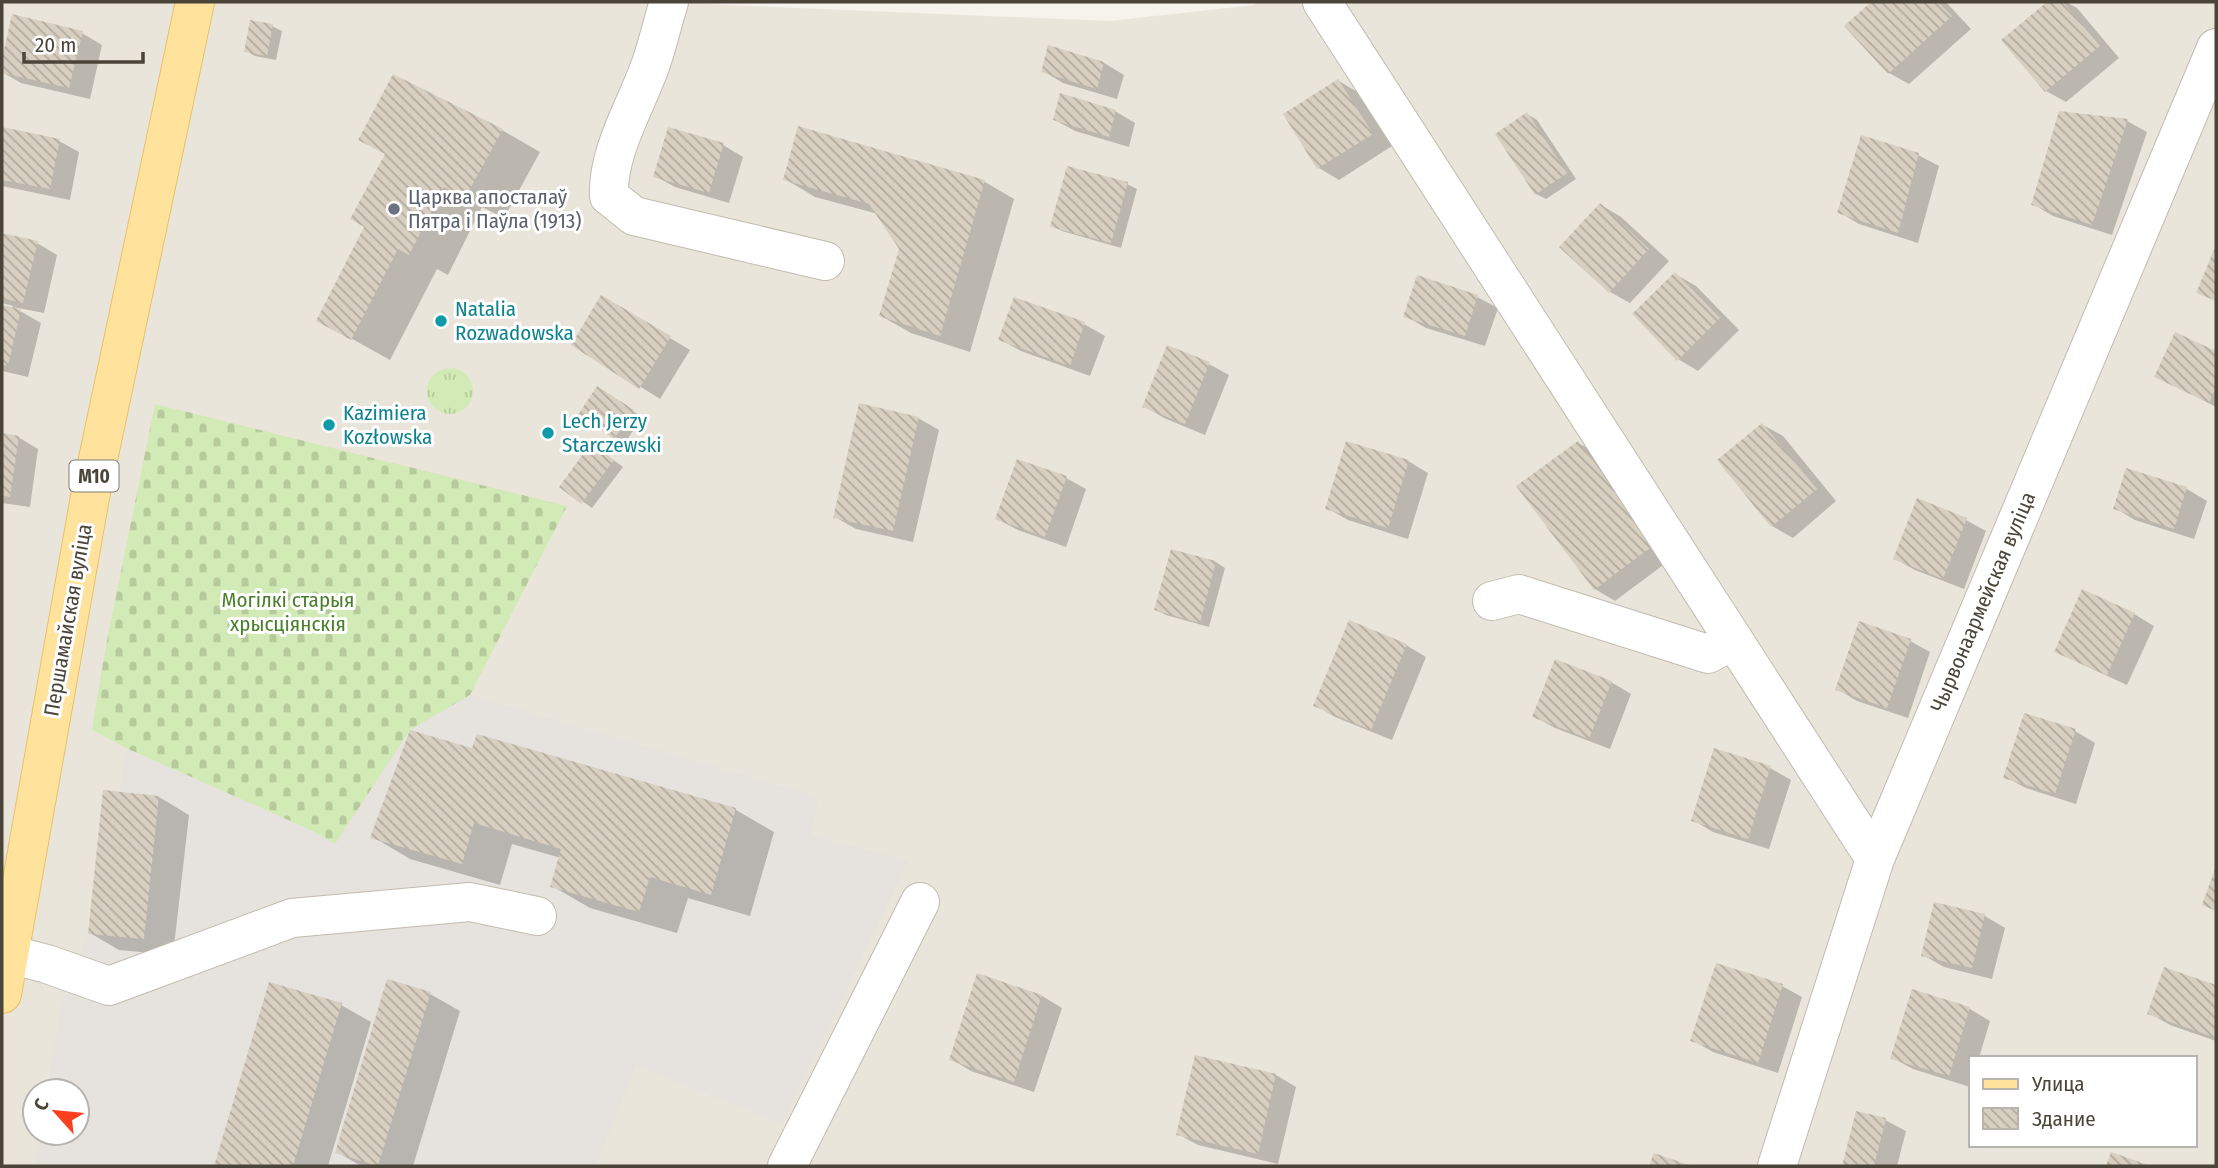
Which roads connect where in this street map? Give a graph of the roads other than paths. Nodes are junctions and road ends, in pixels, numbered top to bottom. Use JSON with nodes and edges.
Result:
{"nodes":[{"id":1,"x":195,"y":2,"type":"edge"},
{"id":2,"x":668,"y":2,"type":"edge"},
{"id":3,"x":1322,"y":2,"type":"edge"},
{"id":4,"x":2216,"y":48,"type":"edge"},
{"id":5,"x":825,"y":261,"type":"dead end"},
{"id":6,"x":1492,"y":601,"type":"dead end"},
{"id":7,"x":1734,"y":640,"type":"junction"},
{"id":8,"x":1875,"y":859,"type":"junction"},
{"id":9,"x":920,"y":902,"type":"dead end"},
{"id":10,"x":537,"y":916,"type":"dead end"},
{"id":11,"x":9,"y":954,"type":"junction"},
{"id":12,"x":2,"y":994,"type":"edge"},
{"id":13,"x":787,"y":1166,"type":"edge"},
{"id":14,"x":1777,"y":1166,"type":"edge"}],
"edges":[{"from":1,"to":11,"type":"main road","name":"Першамайская вуліца","number":"М10"},
{"from":2,"to":5,"type":"street"},
{"from":3,"to":7,"type":"street"},
{"from":4,"to":8,"type":"street","name":"Чырвонаармейская вуліца"},
{"from":6,"to":7,"type":"street"},
{"from":7,"to":8,"type":"street"},
{"from":8,"to":14,"type":"street","name":"Чырвонаармейская вуліца"},
{"from":9,"to":13,"type":"street"},
{"from":10,"to":11,"type":"street"},
{"from":11,"to":12,"type":"main road","name":"Першамайская вуліца","number":"М10"}]}
